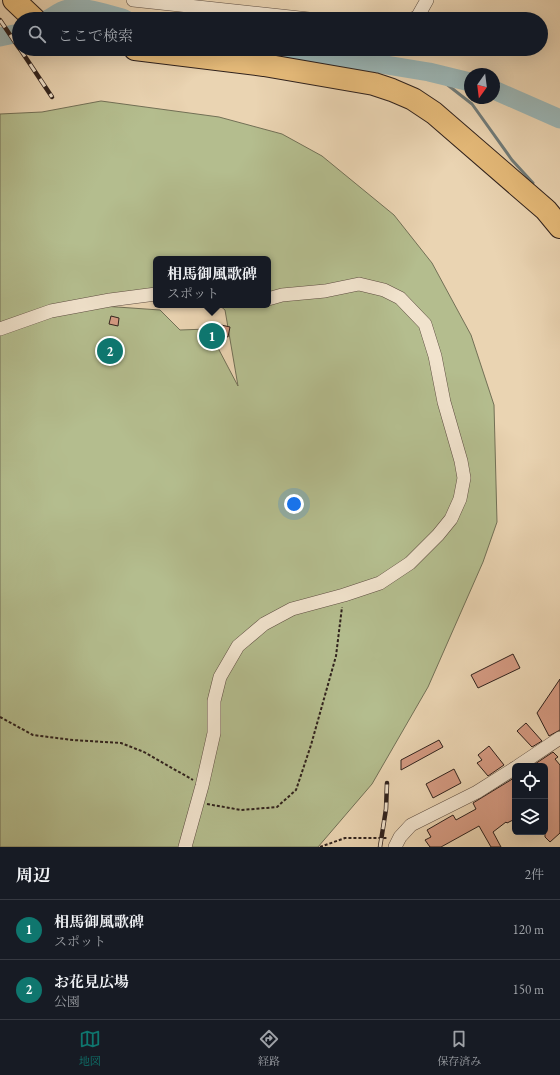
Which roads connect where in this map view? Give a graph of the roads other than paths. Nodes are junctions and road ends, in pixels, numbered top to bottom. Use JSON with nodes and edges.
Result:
{"nodes":[{"id":1,"x":14,"y":0,"type":"edge"},
{"id":2,"x":133,"y":0,"type":"edge"},
{"id":3,"x":427,"y":0,"type":"edge"},
{"id":4,"x":26,"y":12,"type":"edge"},
{"id":5,"x":244,"y":12,"type":"edge"},
{"id":6,"x":420,"y":12,"type":"edge"},
{"id":7,"x":191,"y":56,"type":"edge"},
{"id":8,"x":560,"y":227,"type":"edge"},
{"id":9,"x":153,"y":294,"type":"edge"},
{"id":10,"x":271,"y":298,"type":"edge"},
{"id":11,"x":0,"y":329,"type":"edge"},
{"id":12,"x":560,"y":738,"type":"edge"},
{"id":13,"x":522,"y":763,"type":"edge"},
{"id":14,"x":512,"y":770,"type":"edge"},
{"id":15,"x":398,"y":842,"type":"edge"},
{"id":16,"x":185,"y":847,"type":"edge"}],
"edges":[{"from":1,"to":4,"type":"highway"},
{"from":2,"to":5,"type":"street"},
{"from":3,"to":6,"type":"street"},
{"from":7,"to":8,"type":"highway"},
{"from":9,"to":11,"type":"street"},
{"from":10,"to":16,"type":"street"},
{"from":12,"to":13,"type":"street"},
{"from":14,"to":15,"type":"street"}]}
